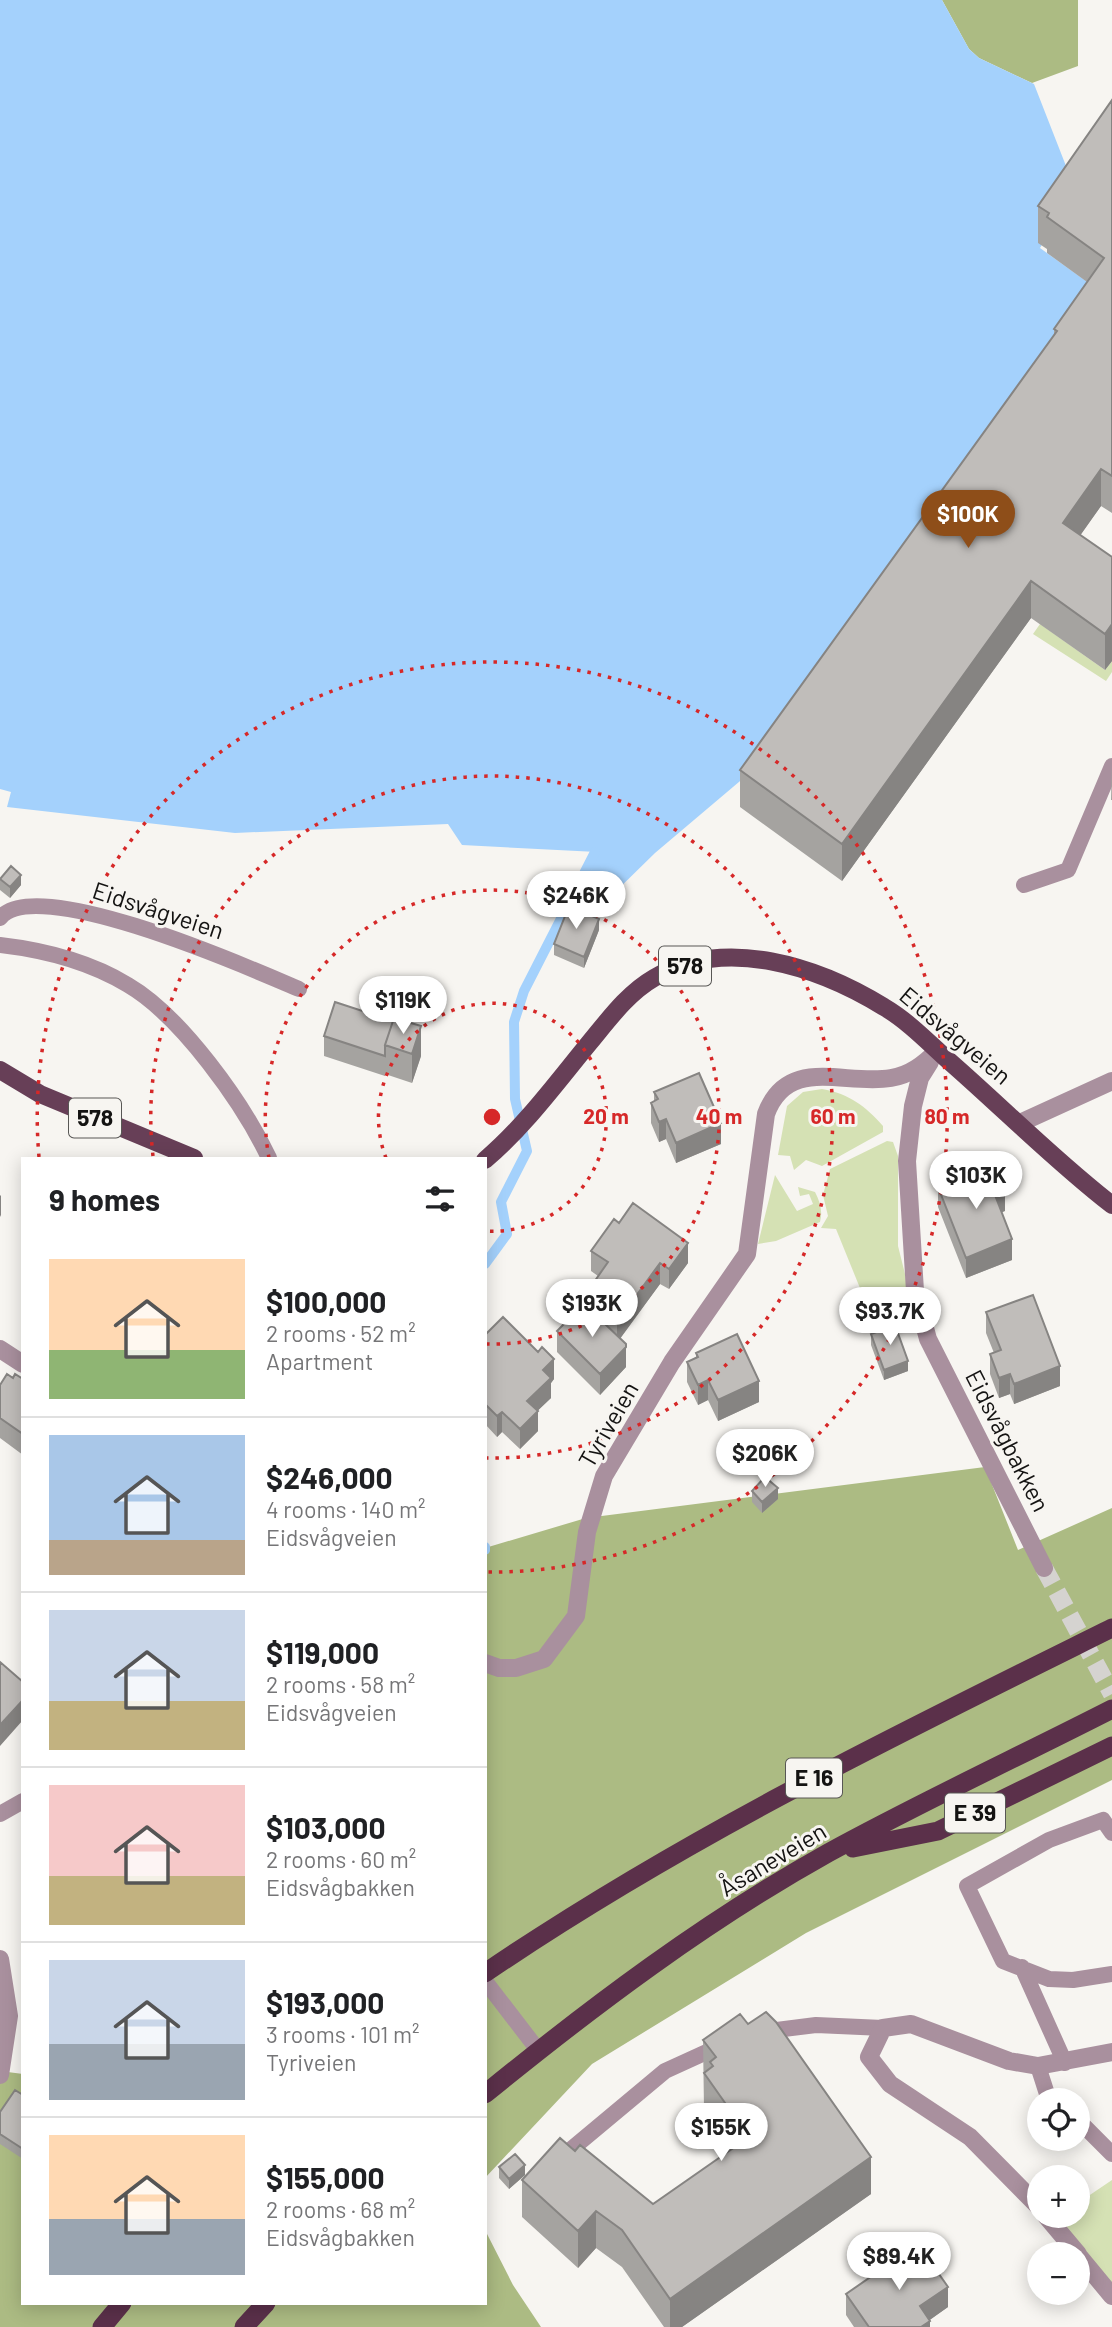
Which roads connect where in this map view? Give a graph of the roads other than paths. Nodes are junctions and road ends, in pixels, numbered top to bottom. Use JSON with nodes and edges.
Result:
{"nodes":[{"id":1,"x":1112,"y":766,"type":"edge"},
{"id":2,"x":1024,"y":885,"type":"dead end"},
{"id":3,"x":0,"y":918,"type":"edge"},
{"id":4,"x":0,"y":945,"type":"edge"},
{"id":5,"x":299,"y":989,"type":"dead end"},
{"id":6,"x":937,"y":1051,"type":"junction"},
{"id":7,"x":0,"y":1070,"type":"edge"},
{"id":8,"x":1112,"y":1081,"type":"edge"},
{"id":9,"x":1020,"y":1124,"type":"junction"},
{"id":10,"x":192,"y":1157,"type":"edge"},
{"id":11,"x":268,"y":1157,"type":"edge"},
{"id":12,"x":487,"y":1158,"type":"edge"},
{"id":13,"x":1112,"y":1205,"type":"edge"},
{"id":14,"x":0,"y":1349,"type":"edge"},
{"id":15,"x":21,"y":1363,"type":"edge"},
{"id":16,"x":1044,"y":1568,"type":"tunnel mouth"},
{"id":17,"x":1112,"y":1628,"type":"edge"},
{"id":18,"x":487,"y":1664,"type":"edge"},
{"id":19,"x":1112,"y":1709,"type":"edge"},
{"id":20,"x":1112,"y":1746,"type":"edge"},
{"id":21,"x":21,"y":1802,"type":"edge"},
{"id":22,"x":0,"y":1814,"type":"edge"},
{"id":23,"x":1112,"y":1833,"type":"edge"},
{"id":24,"x":828,"y":1853,"type":"junction"},
{"id":25,"x":0,"y":1959,"type":"edge"},
{"id":26,"x":1022,"y":1968,"type":"junction"},
{"id":27,"x":487,"y":1972,"type":"edge"},
{"id":28,"x":1112,"y":1974,"type":"edge"},
{"id":29,"x":487,"y":1984,"type":"edge"},
{"id":30,"x":883,"y":2028,"type":"junction"},
{"id":31,"x":538,"y":2050,"type":"junction"},
{"id":32,"x":1112,"y":2052,"type":"edge"},
{"id":33,"x":1065,"y":2063,"type":"junction"},
{"id":34,"x":1038,"y":2066,"type":"junction"},
{"id":35,"x":0,"y":2075,"type":"edge"},
{"id":36,"x":1044,"y":2088,"type":"edge"},
{"id":37,"x":487,"y":2092,"type":"edge"},
{"id":38,"x":1090,"y":2132,"type":"edge"},
{"id":39,"x":1112,"y":2154,"type":"edge"},
{"id":40,"x":543,"y":2172,"type":"edge"},
{"id":41,"x":1027,"y":2195,"type":"edge"},
{"id":42,"x":1056,"y":2228,"type":"edge"},
{"id":43,"x":1068,"y":2242,"type":"edge"},
{"id":44,"x":1090,"y":2269,"type":"edge"},
{"id":45,"x":1112,"y":2296,"type":"edge"},
{"id":46,"x":120,"y":2305,"type":"edge"},
{"id":47,"x":264,"y":2305,"type":"edge"},
{"id":48,"x":102,"y":2327,"type":"edge"},
{"id":49,"x":244,"y":2327,"type":"edge"}],
"edges":[{"from":1,"to":2,"type":"lane"},
{"from":3,"to":5,"type":"lane","name":"Eidsvågveien"},
{"from":4,"to":11,"type":"lane"},
{"from":6,"to":9,"type":"main road","name":"Eidsvågveien","number":"578"},
{"from":6,"to":12,"type":"main road","name":"Eidsvågveien","number":"578"},
{"from":6,"to":16,"type":"street","name":"Eidsvågbakken"},
{"from":6,"to":18,"type":"street","name":"Tyriveien"},
{"from":7,"to":10,"type":"main road","number":"578"},
{"from":8,"to":9,"type":"street"},
{"from":9,"to":13,"type":"main road","name":"Eidsvågveien","number":"578"},
{"from":14,"to":15,"type":"street"},
{"from":17,"to":27,"type":"highway","name":"Åsaneveien","number":"E 16"},
{"from":19,"to":24,"type":"highway","name":"Åsaneveien"},
{"from":20,"to":24,"type":"highway","number":"E 39"},
{"from":21,"to":22,"type":"lane"},
{"from":23,"to":26,"type":"lane"},
{"from":24,"to":31,"type":"highway","name":"Åsaneveien"},
{"from":25,"to":35,"type":"street"},
{"from":26,"to":28,"type":"lane"},
{"from":26,"to":33,"type":"lane"},
{"from":29,"to":31,"type":"lane"},
{"from":30,"to":34,"type":"street"},
{"from":30,"to":40,"type":"lane"},
{"from":30,"to":41,"type":"street"},
{"from":31,"to":37,"type":"highway","name":"Åsaneveien"},
{"from":32,"to":33,"type":"street"},
{"from":33,"to":34,"type":"street"},
{"from":34,"to":36,"type":"lane"},
{"from":38,"to":39,"type":"lane"},
{"from":42,"to":43,"type":"street"},
{"from":44,"to":45,"type":"street"},
{"from":46,"to":48,"type":"highway"},
{"from":47,"to":49,"type":"highway"}]}
